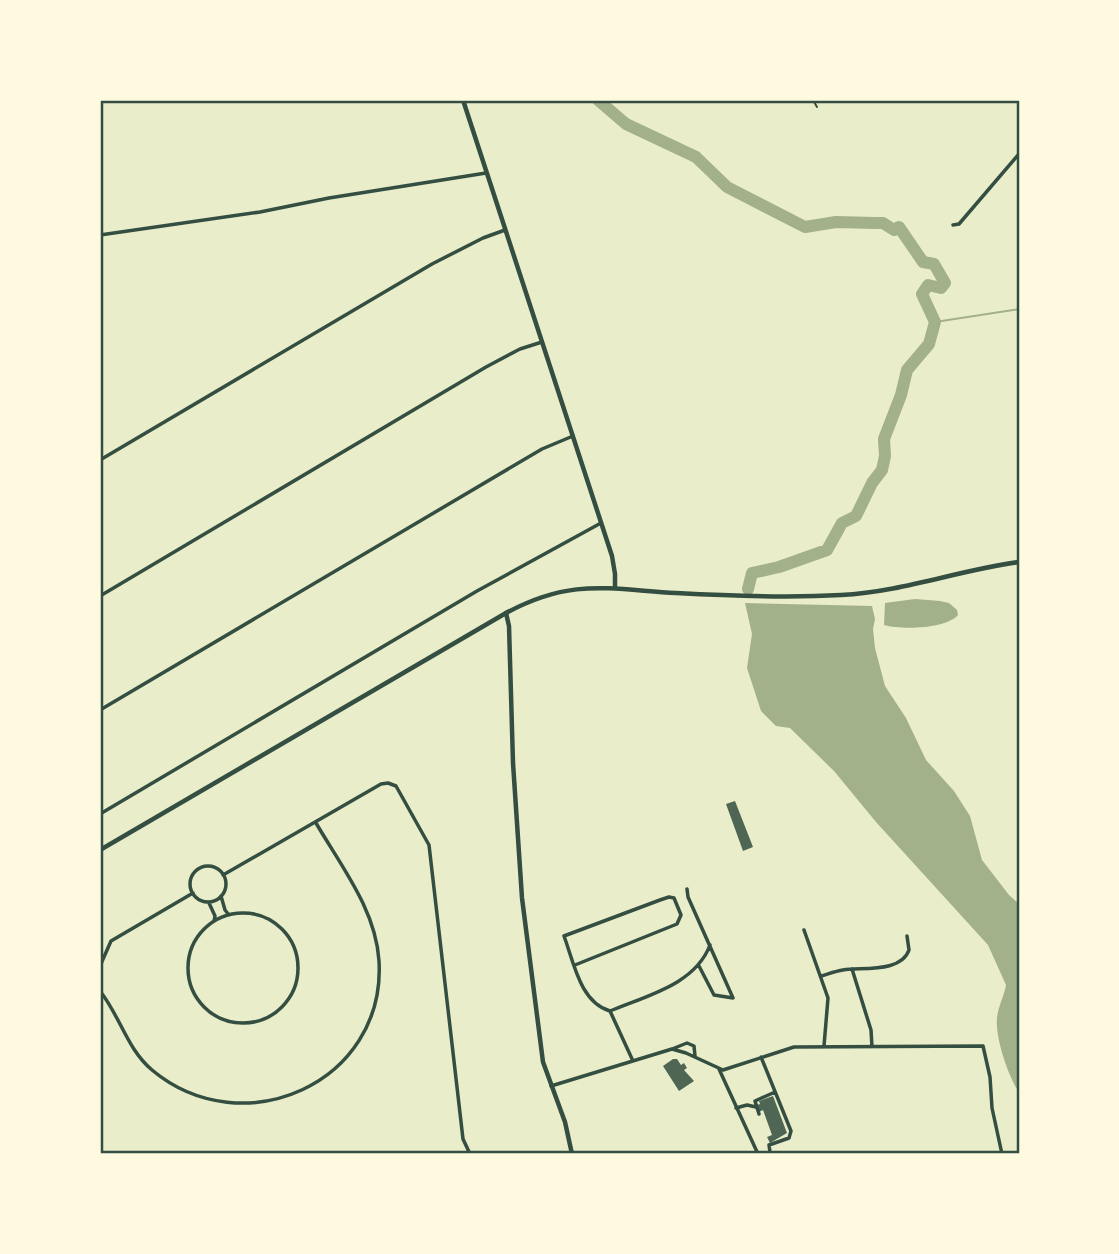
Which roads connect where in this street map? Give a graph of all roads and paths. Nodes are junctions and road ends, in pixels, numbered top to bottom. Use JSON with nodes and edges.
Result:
{"nodes":[{"id":1,"x":463,"y":100,"type":"edge"},
{"id":2,"x":813,"y":100,"type":"edge"},
{"id":3,"x":817,"y":107,"type":"dead end"},
{"id":4,"x":1019,"y":154,"type":"edge"},
{"id":5,"x":486,"y":173,"type":"junction"},
{"id":6,"x":953,"y":225,"type":"dead end"},
{"id":7,"x":505,"y":230,"type":"junction"},
{"id":8,"x":100,"y":235,"type":"edge"},
{"id":9,"x":542,"y":342,"type":"junction"},
{"id":10,"x":573,"y":436,"type":"junction"},
{"id":11,"x":100,"y":460,"type":"edge"},
{"id":12,"x":601,"y":523,"type":"junction"},
{"id":13,"x":1019,"y":562,"type":"edge"},
{"id":14,"x":615,"y":588,"type":"junction"},
{"id":15,"x":100,"y":596,"type":"edge"},
{"id":16,"x":506,"y":612,"type":"junction"},
{"id":17,"x":100,"y":710,"type":"edge"},
{"id":18,"x":100,"y":814,"type":"edge"},
{"id":19,"x":316,"y":823,"type":"junction"},
{"id":20,"x":100,"y":850,"type":"edge"},
{"id":21,"x":223,"y":875,"type":"junction"},
{"id":22,"x":687,"y":889,"type":"dead end"},
{"id":23,"x":193,"y":893,"type":"junction"},
{"id":24,"x":221,"y":896,"type":"junction"},
{"id":25,"x":207,"y":902,"type":"junction"},
{"id":26,"x":229,"y":915,"type":"junction"},
{"id":27,"x":214,"y":921,"type":"junction"},
{"id":28,"x":804,"y":930,"type":"dead end"},
{"id":29,"x":907,"y":936,"type":"dead end"},
{"id":30,"x":710,"y":946,"type":"junction"},
{"id":31,"x":575,"y":965,"type":"junction"},
{"id":32,"x":699,"y":966,"type":"junction"},
{"id":33,"x":100,"y":967,"type":"edge"},
{"id":34,"x":852,"y":969,"type":"junction"},
{"id":35,"x":821,"y":976,"type":"junction"},
{"id":36,"x":100,"y":991,"type":"edge"},
{"id":37,"x":610,"y":1011,"type":"junction"},
{"id":38,"x":824,"y":1046,"type":"junction"},
{"id":39,"x":872,"y":1047,"type":"junction"},
{"id":40,"x":672,"y":1049,"type":"junction"},
{"id":41,"x":694,"y":1056,"type":"junction"},
{"id":42,"x":761,"y":1057,"type":"junction"},
{"id":43,"x":633,"y":1060,"type":"junction"},
{"id":44,"x":719,"y":1069,"type":"junction"},
{"id":45,"x":551,"y":1086,"type":"junction"},
{"id":46,"x":775,"y":1092,"type":"junction"},
{"id":47,"x":756,"y":1107,"type":"junction"},
{"id":48,"x":736,"y":1108,"type":"junction"},
{"id":49,"x":759,"y":1114,"type":"dead end"},
{"id":50,"x":770,"y":1152,"type":"dead end"},
{"id":51,"x":470,"y":1154,"type":"edge"},
{"id":52,"x":572,"y":1154,"type":"edge"},
{"id":53,"x":758,"y":1154,"type":"edge"},
{"id":54,"x":1002,"y":1154,"type":"edge"}],
"edges":[{"from":1,"to":5,"type":"street"},
{"from":2,"to":3,"type":"lane"},
{"from":4,"to":6,"type":"street"},
{"from":5,"to":7,"type":"street"},
{"from":5,"to":8,"type":"street"},
{"from":7,"to":9,"type":"street"},
{"from":7,"to":11,"type":"street"},
{"from":9,"to":10,"type":"street"},
{"from":9,"to":15,"type":"street"},
{"from":10,"to":12,"type":"street"},
{"from":10,"to":17,"type":"street"},
{"from":12,"to":14,"type":"street"},
{"from":12,"to":18,"type":"street"},
{"from":13,"to":14,"type":"street"},
{"from":14,"to":16,"type":"street"},
{"from":16,"to":20,"type":"street"},
{"from":16,"to":45,"type":"street"},
{"from":19,"to":21,"type":"street"},
{"from":19,"to":36,"type":"street"},
{"from":19,"to":51,"type":"street"},
{"from":21,"to":23,"type":"street"},
{"from":21,"to":24,"type":"street"},
{"from":22,"to":30,"type":"street"},
{"from":23,"to":25,"type":"street"},
{"from":23,"to":33,"type":"street"},
{"from":24,"to":25,"type":"street"},
{"from":24,"to":26,"type":"street"},
{"from":25,"to":27,"type":"street"},
{"from":26,"to":27,"type":"street"},
{"from":26,"to":27,"type":"street"},
{"from":28,"to":35,"type":"street"},
{"from":29,"to":34,"type":"street"},
{"from":30,"to":32,"type":"street"},
{"from":30,"to":32,"type":"street"},
{"from":31,"to":31,"type":"street"},
{"from":31,"to":37,"type":"street"},
{"from":32,"to":37,"type":"street"},
{"from":34,"to":35,"type":"street"},
{"from":34,"to":39,"type":"street"},
{"from":35,"to":38,"type":"street"},
{"from":37,"to":43,"type":"street"},
{"from":38,"to":39,"type":"street"},
{"from":38,"to":42,"type":"street"},
{"from":39,"to":54,"type":"street"},
{"from":40,"to":41,"type":"street"},
{"from":40,"to":41,"type":"street"},
{"from":40,"to":43,"type":"street"},
{"from":41,"to":44,"type":"street"},
{"from":42,"to":44,"type":"street"},
{"from":42,"to":46,"type":"street"},
{"from":43,"to":45,"type":"street"},
{"from":44,"to":48,"type":"street"},
{"from":45,"to":52,"type":"street"},
{"from":46,"to":47,"type":"street"},
{"from":46,"to":50,"type":"street"},
{"from":47,"to":48,"type":"street"},
{"from":47,"to":49,"type":"street"},
{"from":48,"to":53,"type":"street"}]}
